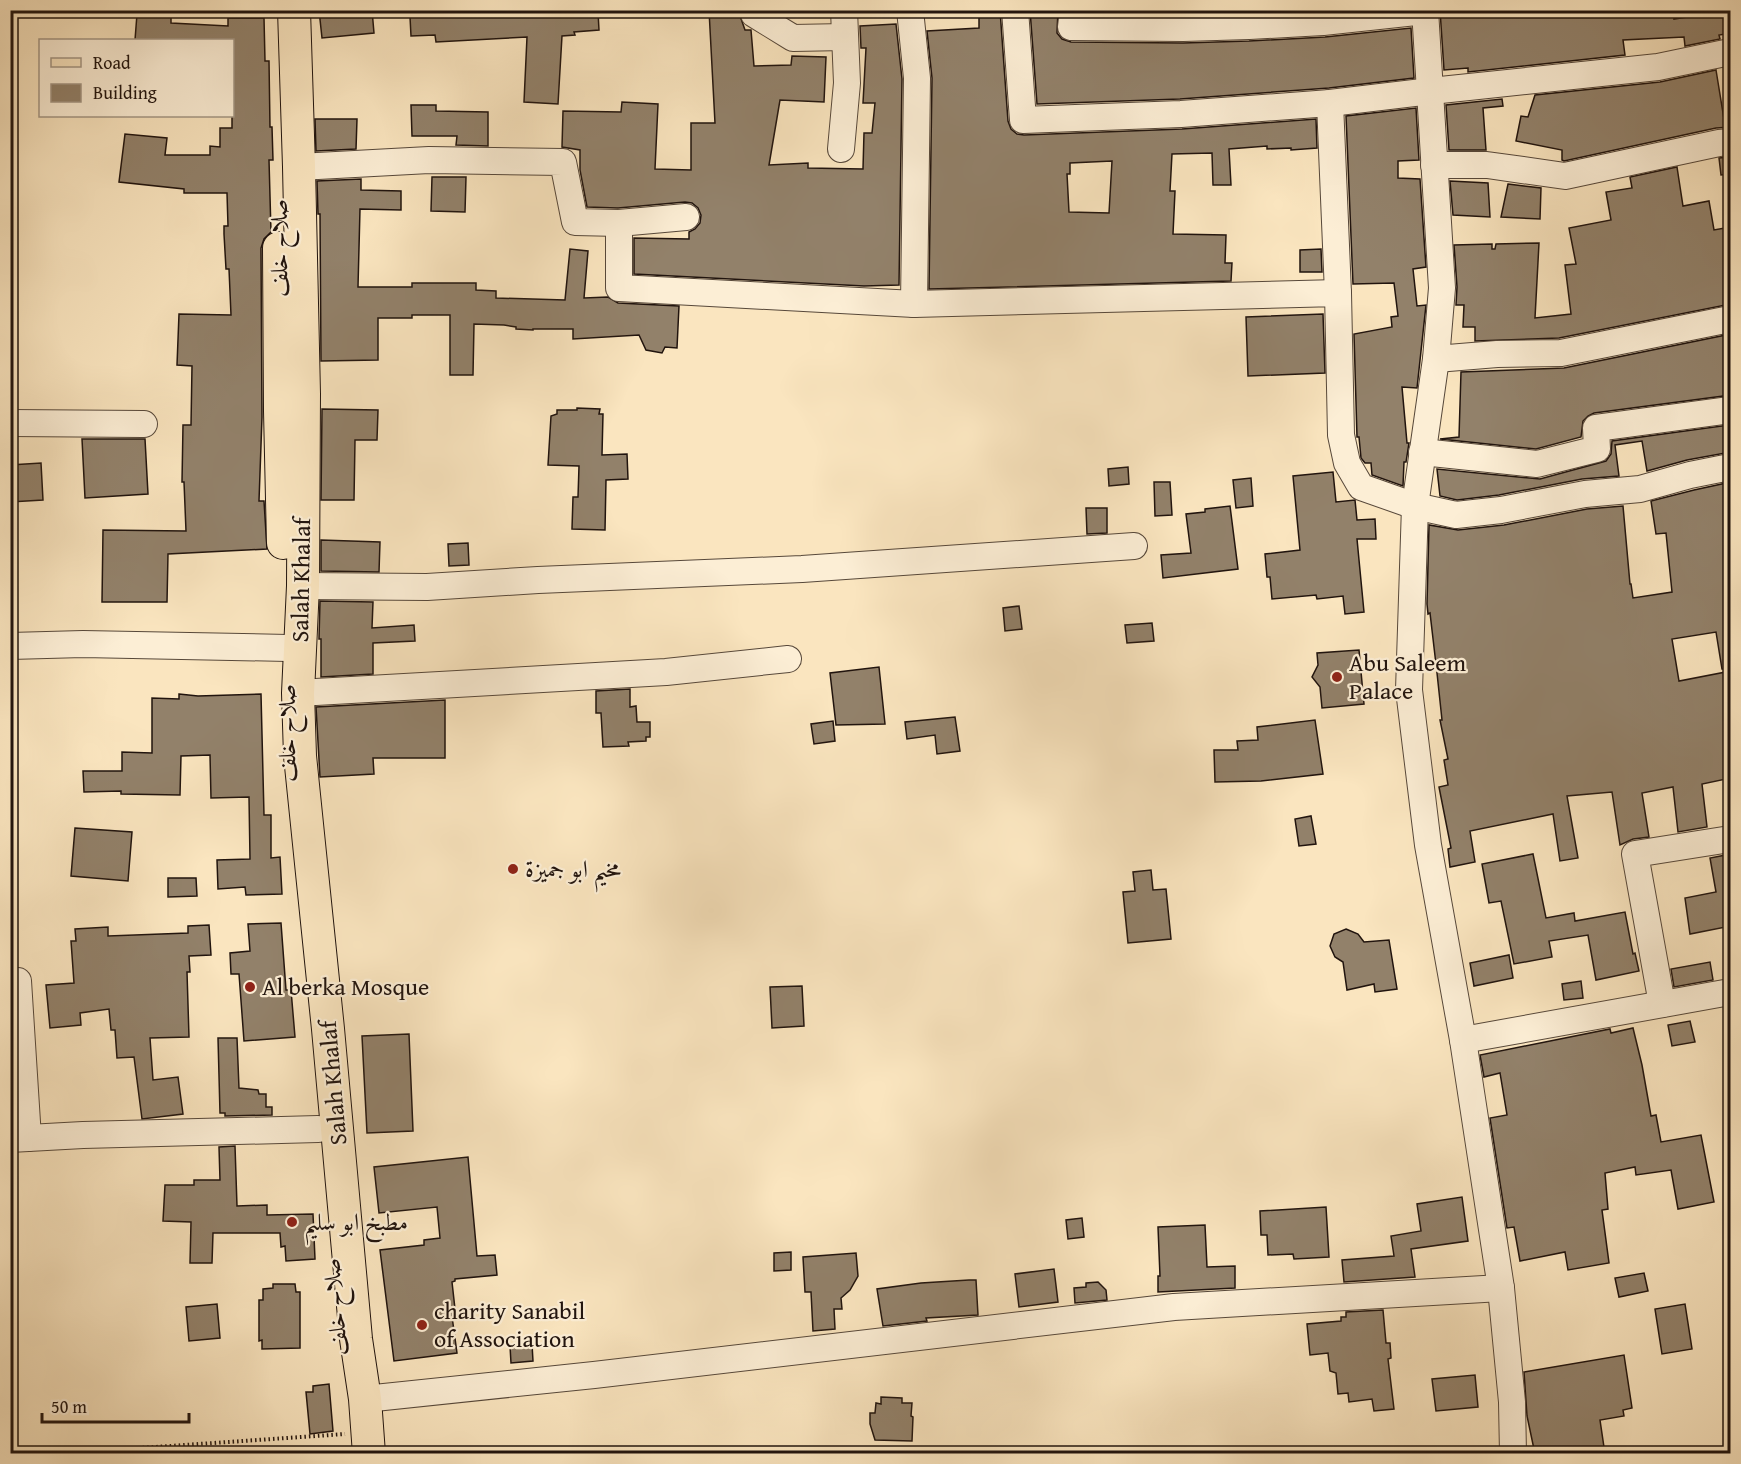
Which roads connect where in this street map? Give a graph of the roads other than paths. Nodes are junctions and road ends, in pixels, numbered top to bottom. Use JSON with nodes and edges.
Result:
{"nodes":[{"id":1,"x":276,"y":10,"type":"edge"},
{"id":2,"x":294,"y":10,"type":"edge"},
{"id":3,"x":753,"y":10,"type":"edge"},
{"id":4,"x":844,"y":10,"type":"edge"},
{"id":5,"x":910,"y":10,"type":"edge"},
{"id":6,"x":1015,"y":10,"type":"edge"},
{"id":7,"x":1073,"y":10,"type":"edge"},
{"id":8,"x":1425,"y":11,"type":"edge"},
{"id":9,"x":1323,"y":16,"type":"edge"},
{"id":10,"x":845,"y":37,"type":"junction"},
{"id":11,"x":1731,"y":52,"type":"edge"},
{"id":12,"x":1431,"y":91,"type":"junction"},
{"id":13,"x":1330,"y":103,"type":"junction"},
{"id":14,"x":1731,"y":142,"type":"edge"},
{"id":15,"x":841,"y":148,"type":"dead end"},
{"id":16,"x":1434,"y":165,"type":"junction"},
{"id":17,"x":299,"y":167,"type":"junction"},
{"id":18,"x":686,"y":217,"type":"dead end"},
{"id":19,"x":619,"y":223,"type":"junction"},
{"id":20,"x":1338,"y":293,"type":"junction"},
{"id":21,"x":914,"y":304,"type":"junction"},
{"id":22,"x":1731,"y":319,"type":"edge"},
{"id":23,"x":1436,"y":359,"type":"junction"},
{"id":24,"x":1731,"y":410,"type":"edge"},
{"id":25,"x":10,"y":423,"type":"edge"},
{"id":26,"x":144,"y":424,"type":"dead end"},
{"id":27,"x":1422,"y":452,"type":"junction"},
{"id":28,"x":1731,"y":467,"type":"edge"},
{"id":29,"x":1415,"y":506,"type":"junction"},
{"id":30,"x":1134,"y":546,"type":"dead end"},
{"id":31,"x":303,"y":586,"type":"junction"},
{"id":32,"x":10,"y":646,"type":"edge"},
{"id":33,"x":288,"y":648,"type":"junction"},
{"id":34,"x":788,"y":659,"type":"dead end"},
{"id":35,"x":298,"y":693,"type":"junction"},
{"id":36,"x":1731,"y":839,"type":"edge"},
{"id":37,"x":18,"y":981,"type":"dead end"},
{"id":38,"x":1731,"y":992,"type":"edge"},
{"id":39,"x":1662,"y":1004,"type":"junction"},
{"id":40,"x":1462,"y":1040,"type":"junction"},
{"id":41,"x":318,"y":1129,"type":"junction"},
{"id":42,"x":19,"y":1139,"type":"edge"},
{"id":43,"x":1501,"y":1288,"type":"junction"},
{"id":44,"x":365,"y":1399,"type":"junction"},
{"id":45,"x":347,"y":1443,"type":"edge"},
{"id":46,"x":369,"y":1454,"type":"edge"},
{"id":47,"x":1514,"y":1454,"type":"edge"}],
"edges":[{"from":1,"to":33,"type":"main road","name":"صلاح خلف"},
{"from":2,"to":17,"type":"main road","name":"Salah Khalaf"},
{"from":3,"to":10,"type":"street"},
{"from":4,"to":10,"type":"street"},
{"from":5,"to":21,"type":"street"},
{"from":6,"to":13,"type":"street"},
{"from":7,"to":9,"type":"street"},
{"from":8,"to":9,"type":"street"},
{"from":8,"to":12,"type":"street"},
{"from":10,"to":15,"type":"street"},
{"from":11,"to":12,"type":"street"},
{"from":12,"to":13,"type":"street"},
{"from":12,"to":16,"type":"street"},
{"from":13,"to":20,"type":"street"},
{"from":14,"to":16,"type":"street"},
{"from":16,"to":23,"type":"street"},
{"from":17,"to":19,"type":"street"},
{"from":17,"to":31,"type":"main road","name":"Salah Khalaf"},
{"from":18,"to":19,"type":"street"},
{"from":19,"to":21,"type":"street"},
{"from":20,"to":21,"type":"street"},
{"from":20,"to":29,"type":"street"},
{"from":22,"to":23,"type":"street"},
{"from":23,"to":27,"type":"street"},
{"from":24,"to":27,"type":"street"},
{"from":25,"to":26,"type":"street"},
{"from":27,"to":29,"type":"street"},
{"from":28,"to":29,"type":"street"},
{"from":29,"to":40,"type":"street"},
{"from":30,"to":31,"type":"street"},
{"from":31,"to":35,"type":"main road","name":"Salah Khalaf"},
{"from":32,"to":33,"type":"street"},
{"from":33,"to":41,"type":"main road","name":"صلاح خلف"},
{"from":34,"to":35,"type":"street"},
{"from":35,"to":44,"type":"main road","name":"Salah Khalaf"},
{"from":36,"to":39,"type":"street"},
{"from":37,"to":42,"type":"street"},
{"from":38,"to":39,"type":"street"},
{"from":39,"to":40,"type":"street"},
{"from":40,"to":43,"type":"street"},
{"from":41,"to":42,"type":"street"},
{"from":41,"to":45,"type":"main road","name":"صلاح خلف"},
{"from":43,"to":44,"type":"street"},
{"from":43,"to":47,"type":"street"},
{"from":44,"to":46,"type":"main road"}]}
